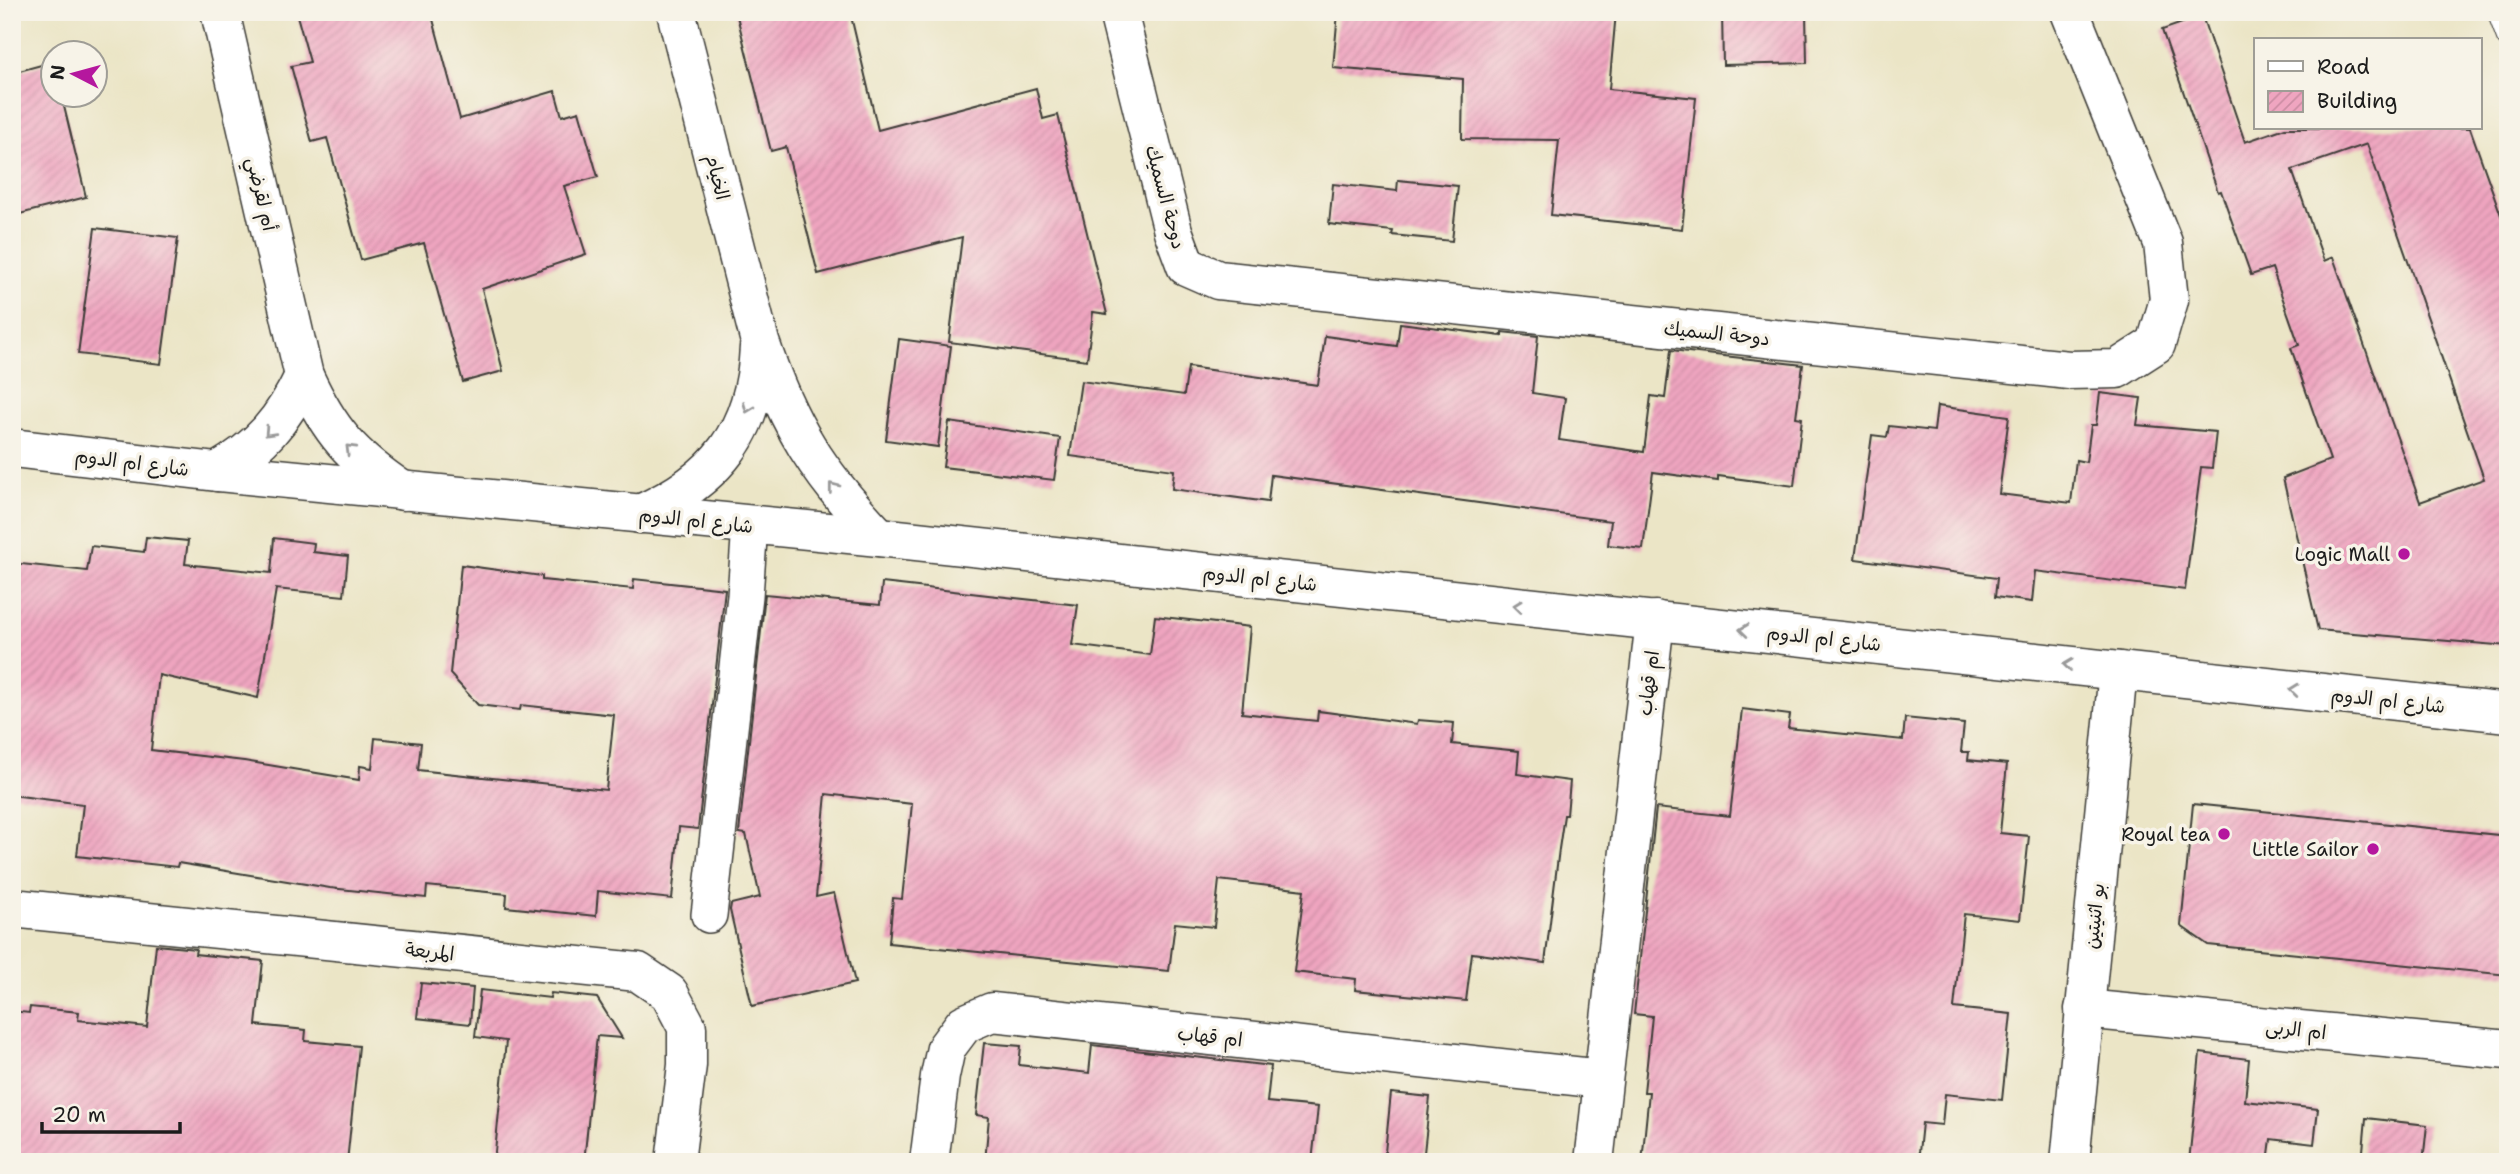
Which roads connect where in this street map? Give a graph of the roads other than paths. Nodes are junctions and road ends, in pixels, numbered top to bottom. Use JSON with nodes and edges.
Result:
{"nodes":[{"id":1,"x":220,"y":12,"type":"edge"},
{"id":2,"x":676,"y":12,"type":"edge"},
{"id":3,"x":1118,"y":12,"type":"edge"},
{"id":4,"x":2070,"y":12,"type":"edge"},
{"id":5,"x":2500,"y":12,"type":"edge"},
{"id":6,"x":2508,"y":36,"type":"edge"},
{"id":7,"x":760,"y":342,"type":"junction"},
{"id":8,"x":304,"y":376,"type":"junction"},
{"id":9,"x":12,"y":448,"type":"edge"},
{"id":10,"x":217,"y":472,"type":"junction"},
{"id":11,"x":403,"y":491,"type":"junction"},
{"id":12,"x":640,"y":514,"type":"junction"},
{"id":13,"x":750,"y":525,"type":"junction"},
{"id":14,"x":879,"y":537,"type":"junction"},
{"id":15,"x":1655,"y":620,"type":"junction"},
{"id":16,"x":2118,"y":671,"type":"junction"},
{"id":17,"x":2508,"y":713,"type":"edge"},
{"id":18,"x":12,"y":908,"type":"edge"},
{"id":19,"x":709,"y":915,"type":"dead end"},
{"id":20,"x":2084,"y":1009,"type":"junction"},
{"id":21,"x":2508,"y":1050,"type":"edge"},
{"id":22,"x":1602,"y":1079,"type":"junction"},
{"id":23,"x":675,"y":1162,"type":"edge"},
{"id":24,"x":929,"y":1162,"type":"edge"},
{"id":25,"x":1594,"y":1162,"type":"edge"},
{"id":26,"x":2070,"y":1162,"type":"edge"}],
"edges":[{"from":1,"to":8,"type":"street","name":"أم لقرضي"},
{"from":2,"to":7,"type":"street","name":"الخيام"},
{"from":3,"to":4,"type":"street","name":"دوحة السميك"},
{"from":5,"to":6,"type":"lane"},
{"from":7,"to":12,"type":"street","name":"الخيام","one_way":true},
{"from":14,"to":7,"type":"street","name":"الخيام","one_way":true},
{"from":8,"to":10,"type":"street","one_way":true},
{"from":11,"to":8,"type":"street","name":"أم لقرضي","one_way":true},
{"from":9,"to":10,"type":"street","name":"شارع ام الدوم"},
{"from":10,"to":11,"type":"street","name":"شارع ام الدوم"},
{"from":11,"to":12,"type":"street","name":"شارع ام الدوم"},
{"from":12,"to":13,"type":"street","name":"شارع ام الدوم"},
{"from":13,"to":14,"type":"street","name":"شارع ام الدوم"},
{"from":13,"to":19,"type":"street"},
{"from":15,"to":14,"type":"street","name":"شارع ام الدوم","one_way":true},
{"from":16,"to":15,"type":"street","name":"شارع ام الدوم","one_way":true},
{"from":15,"to":22,"type":"street","name":"ام قهاب"},
{"from":17,"to":16,"type":"street","name":"شارع ام الدوم","one_way":true},
{"from":16,"to":20,"type":"street","name":"بو اثنيتين"},
{"from":18,"to":23,"type":"street","name":"المربعة"},
{"from":20,"to":21,"type":"street","name":"ام الربى"},
{"from":20,"to":26,"type":"street","name":"بو اثنيتين"},
{"from":22,"to":24,"type":"street","name":"ام قهاب"},
{"from":22,"to":25,"type":"street","name":"ام قهاب"}]}
